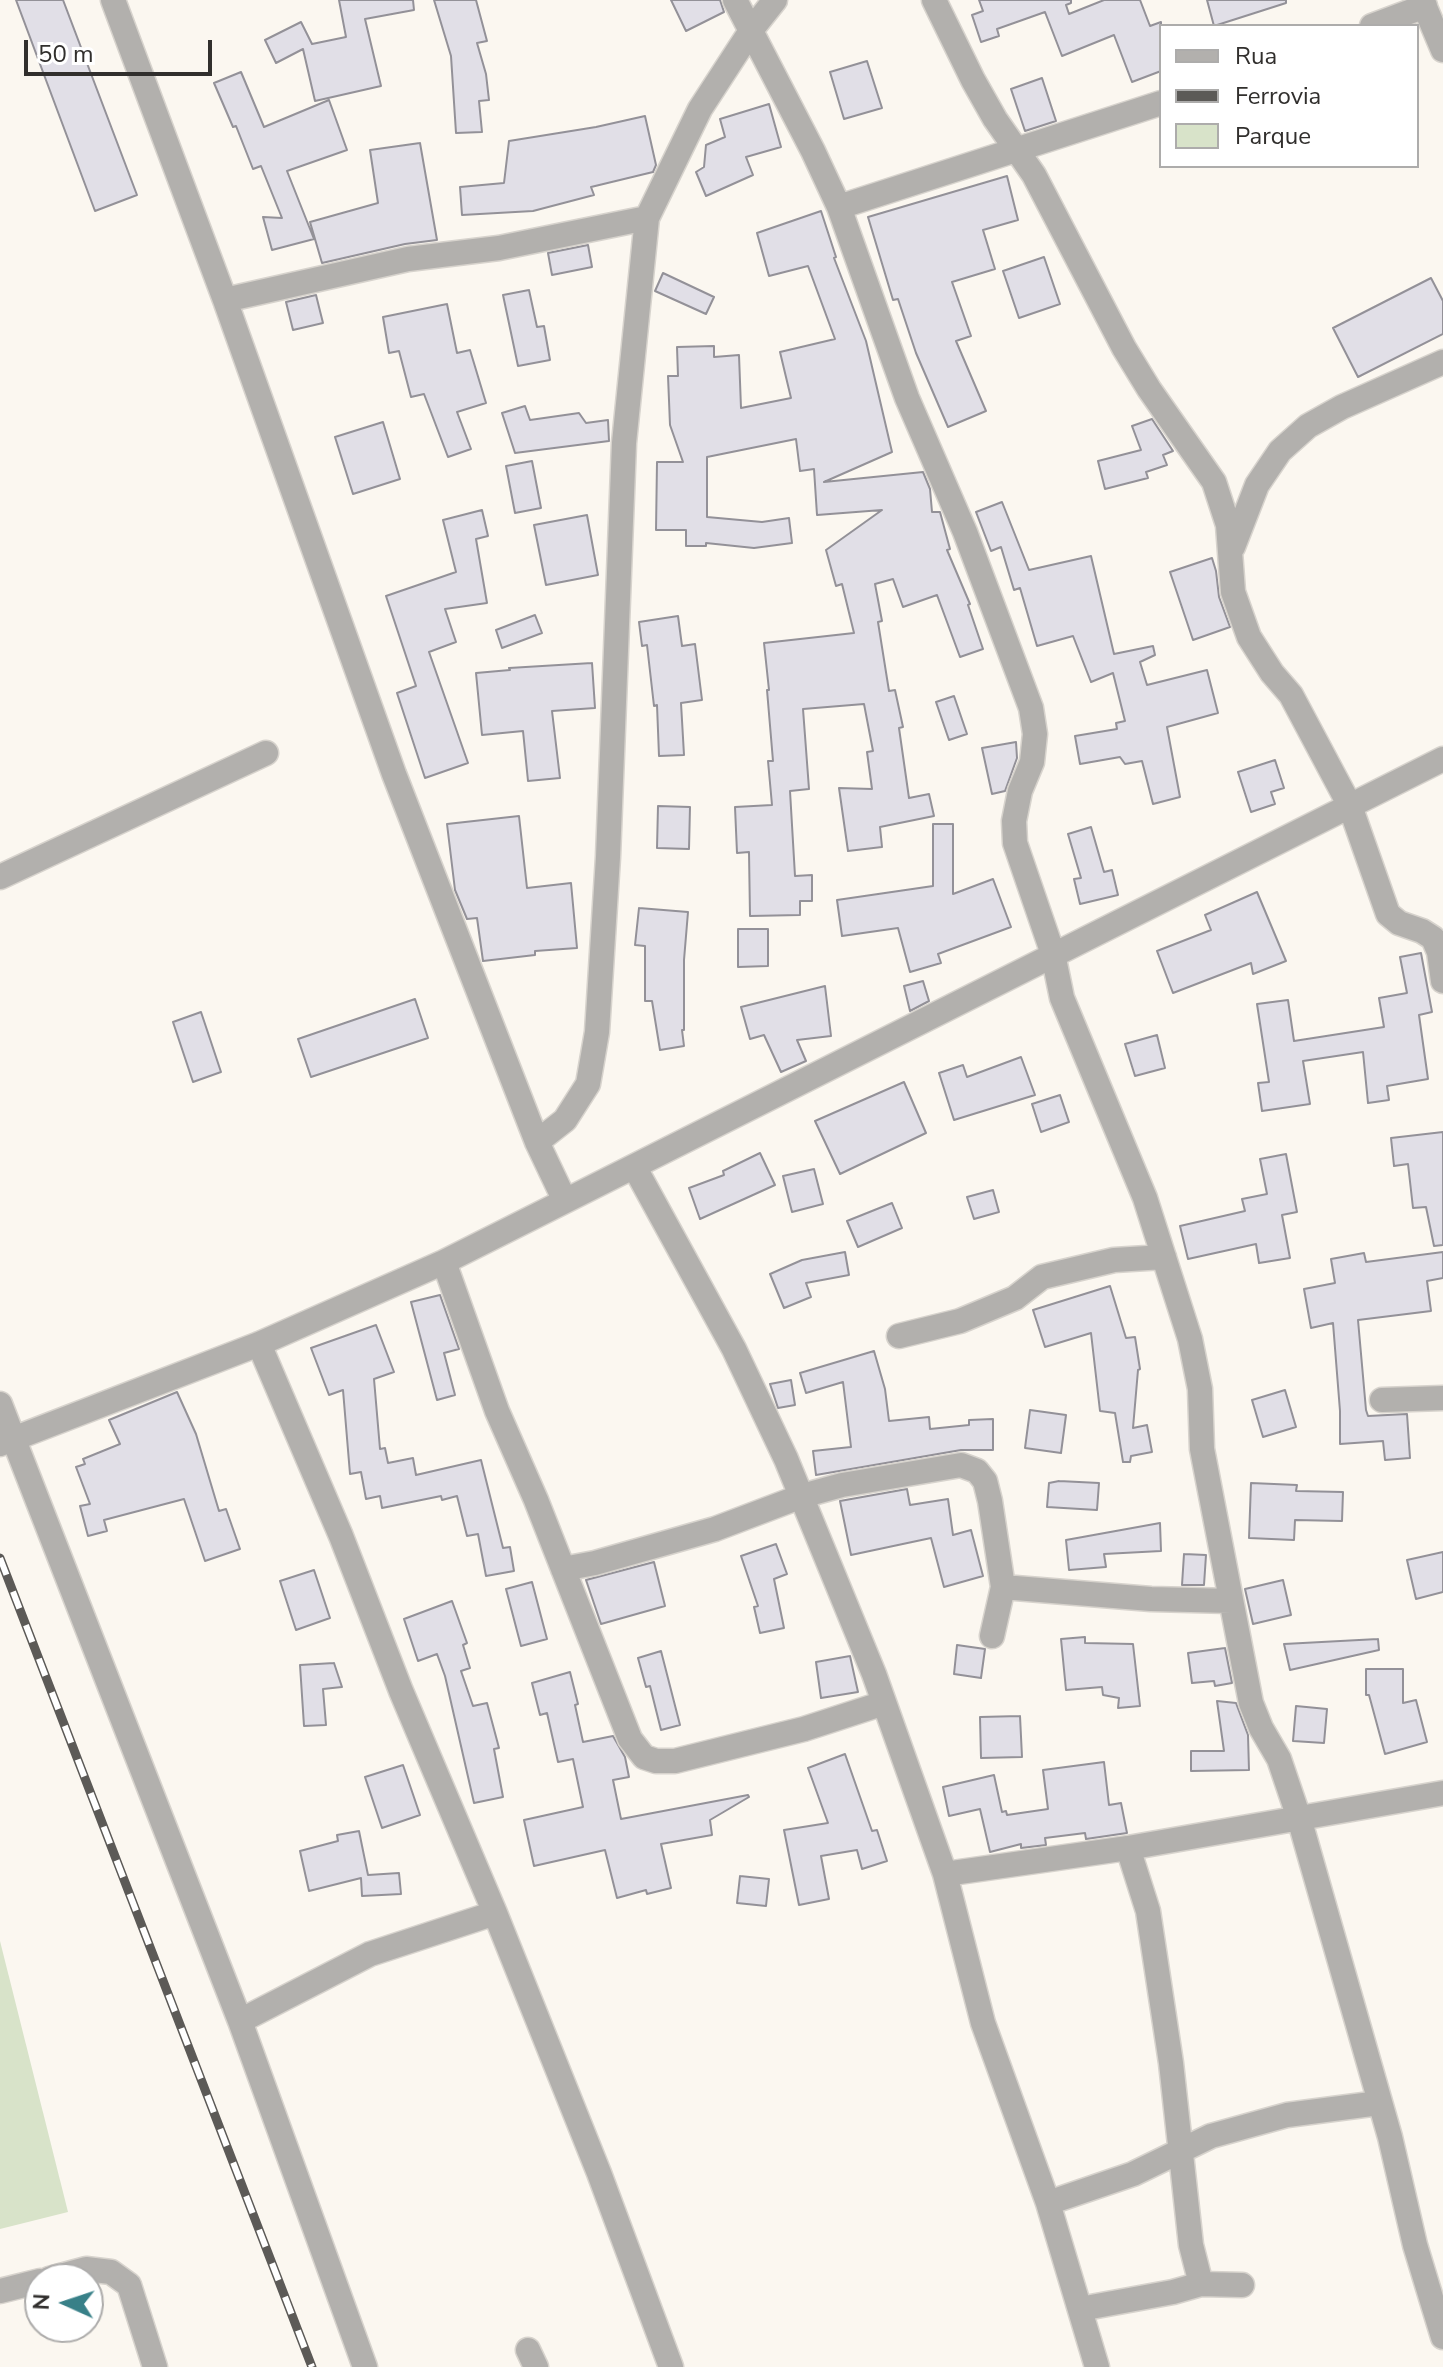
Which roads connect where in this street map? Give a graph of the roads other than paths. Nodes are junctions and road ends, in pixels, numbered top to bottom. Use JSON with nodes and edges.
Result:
{"nodes":[{"id":1,"x":113,"y":0,"type":"edge"},
{"id":2,"x":735,"y":0,"type":"edge"},
{"id":3,"x":775,"y":0,"type":"edge"},
{"id":4,"x":934,"y":0,"type":"edge"},
{"id":5,"x":1423,"y":3,"type":"edge"},
{"id":6,"x":1376,"y":24,"type":"edge"},
{"id":7,"x":752,"y":29,"type":"junction"},
{"id":8,"x":1443,"y":50,"type":"edge"},
{"id":9,"x":1159,"y":104,"type":"edge"},
{"id":10,"x":1017,"y":148,"type":"junction"},
{"id":11,"x":839,"y":207,"type":"junction"},
{"id":12,"x":647,"y":218,"type":"junction"},
{"id":13,"x":225,"y":300,"type":"junction"},
{"id":14,"x":1443,"y":362,"type":"edge"},
{"id":15,"x":1231,"y":553,"type":"junction"},
{"id":16,"x":266,"y":753,"type":"dead end"},
{"id":17,"x":1443,"y":759,"type":"edge"},
{"id":18,"x":1350,"y":806,"type":"junction"},
{"id":19,"x":0,"y":877,"type":"edge"},
{"id":20,"x":1053,"y":954,"type":"junction"},
{"id":21,"x":1443,"y":981,"type":"edge"},
{"id":22,"x":537,"y":1142,"type":"junction"},
{"id":23,"x":635,"y":1168,"type":"junction"},
{"id":24,"x":565,"y":1201,"type":"junction"},
{"id":25,"x":1164,"y":1257,"type":"junction"},
{"id":26,"x":444,"y":1262,"type":"junction"},
{"id":27,"x":899,"y":1336,"type":"dead end"},
{"id":28,"x":259,"y":1344,"type":"junction"},
{"id":29,"x":1443,"y":1398,"type":"edge"},
{"id":30,"x":1382,"y":1400,"type":"dead end"},
{"id":31,"x":0,"y":1404,"type":"edge"},
{"id":32,"x":7,"y":1441,"type":"edge"},
{"id":33,"x":802,"y":1496,"type":"junction"},
{"id":34,"x":563,"y":1569,"type":"junction"},
{"id":35,"x":1003,"y":1587,"type":"junction"},
{"id":36,"x":1231,"y":1601,"type":"junction"},
{"id":37,"x":992,"y":1636,"type":"dead end"},
{"id":38,"x":884,"y":1703,"type":"junction"},
{"id":39,"x":1443,"y":1793,"type":"edge"},
{"id":40,"x":1299,"y":1818,"type":"junction"},
{"id":41,"x":1128,"y":1848,"type":"junction"},
{"id":42,"x":945,"y":1874,"type":"junction"},
{"id":43,"x":495,"y":1913,"type":"junction"},
{"id":44,"x":240,"y":2021,"type":"junction"},
{"id":45,"x":1379,"y":2103,"type":"junction"},
{"id":46,"x":1180,"y":2149,"type":"junction"},
{"id":47,"x":1048,"y":2203,"type":"junction"},
{"id":48,"x":104,"y":2271,"type":"edge"},
{"id":49,"x":1201,"y":2284,"type":"junction"},
{"id":50,"x":24,"y":2285,"type":"edge"},
{"id":51,"x":1242,"y":2285,"type":"dead end"},
{"id":52,"x":0,"y":2291,"type":"edge"},
{"id":53,"x":1080,"y":2309,"type":"junction"},
{"id":54,"x":1443,"y":2337,"type":"edge"},
{"id":55,"x":155,"y":2367,"type":"edge"},
{"id":56,"x":365,"y":2367,"type":"edge"},
{"id":57,"x":671,"y":2367,"type":"edge"},
{"id":58,"x":1097,"y":2367,"type":"edge"}],
"edges":[{"from":1,"to":13,"type":"street"},
{"from":2,"to":7,"type":"street"},
{"from":3,"to":7,"type":"street"},
{"from":4,"to":10,"type":"street"},
{"from":5,"to":6,"type":"street"},
{"from":5,"to":8,"type":"street"},
{"from":7,"to":11,"type":"street"},
{"from":7,"to":12,"type":"street"},
{"from":9,"to":10,"type":"street"},
{"from":10,"to":11,"type":"street"},
{"from":10,"to":15,"type":"street"},
{"from":11,"to":20,"type":"street"},
{"from":12,"to":13,"type":"street"},
{"from":12,"to":22,"type":"street"},
{"from":13,"to":22,"type":"street"},
{"from":14,"to":15,"type":"street"},
{"from":15,"to":18,"type":"street"},
{"from":16,"to":19,"type":"street"},
{"from":17,"to":18,"type":"street"},
{"from":18,"to":20,"type":"street"},
{"from":18,"to":21,"type":"street"},
{"from":20,"to":23,"type":"street"},
{"from":20,"to":25,"type":"street"},
{"from":22,"to":24,"type":"street"},
{"from":23,"to":24,"type":"street"},
{"from":23,"to":33,"type":"street"},
{"from":24,"to":26,"type":"street"},
{"from":25,"to":27,"type":"street"},
{"from":25,"to":36,"type":"street"},
{"from":26,"to":28,"type":"street"},
{"from":26,"to":34,"type":"street"},
{"from":28,"to":32,"type":"street"},
{"from":28,"to":43,"type":"street"},
{"from":29,"to":30,"type":"street"},
{"from":31,"to":32,"type":"street"},
{"from":32,"to":44,"type":"street"},
{"from":33,"to":34,"type":"street"},
{"from":33,"to":35,"type":"street"},
{"from":33,"to":38,"type":"street"},
{"from":34,"to":38,"type":"street"},
{"from":35,"to":36,"type":"street"},
{"from":35,"to":37,"type":"street"},
{"from":36,"to":40,"type":"street"},
{"from":38,"to":42,"type":"street"},
{"from":39,"to":40,"type":"street"},
{"from":40,"to":41,"type":"street"},
{"from":40,"to":45,"type":"street"},
{"from":41,"to":42,"type":"street"},
{"from":41,"to":46,"type":"street"},
{"from":42,"to":47,"type":"street"},
{"from":43,"to":44,"type":"street"},
{"from":43,"to":57,"type":"street"},
{"from":44,"to":56,"type":"street"},
{"from":45,"to":46,"type":"street"},
{"from":45,"to":54,"type":"street"},
{"from":46,"to":47,"type":"street"},
{"from":46,"to":49,"type":"street"},
{"from":47,"to":53,"type":"street"},
{"from":48,"to":55,"type":"street"},
{"from":49,"to":51,"type":"street"},
{"from":49,"to":53,"type":"street"},
{"from":50,"to":52,"type":"street"},
{"from":53,"to":58,"type":"street"}]}
